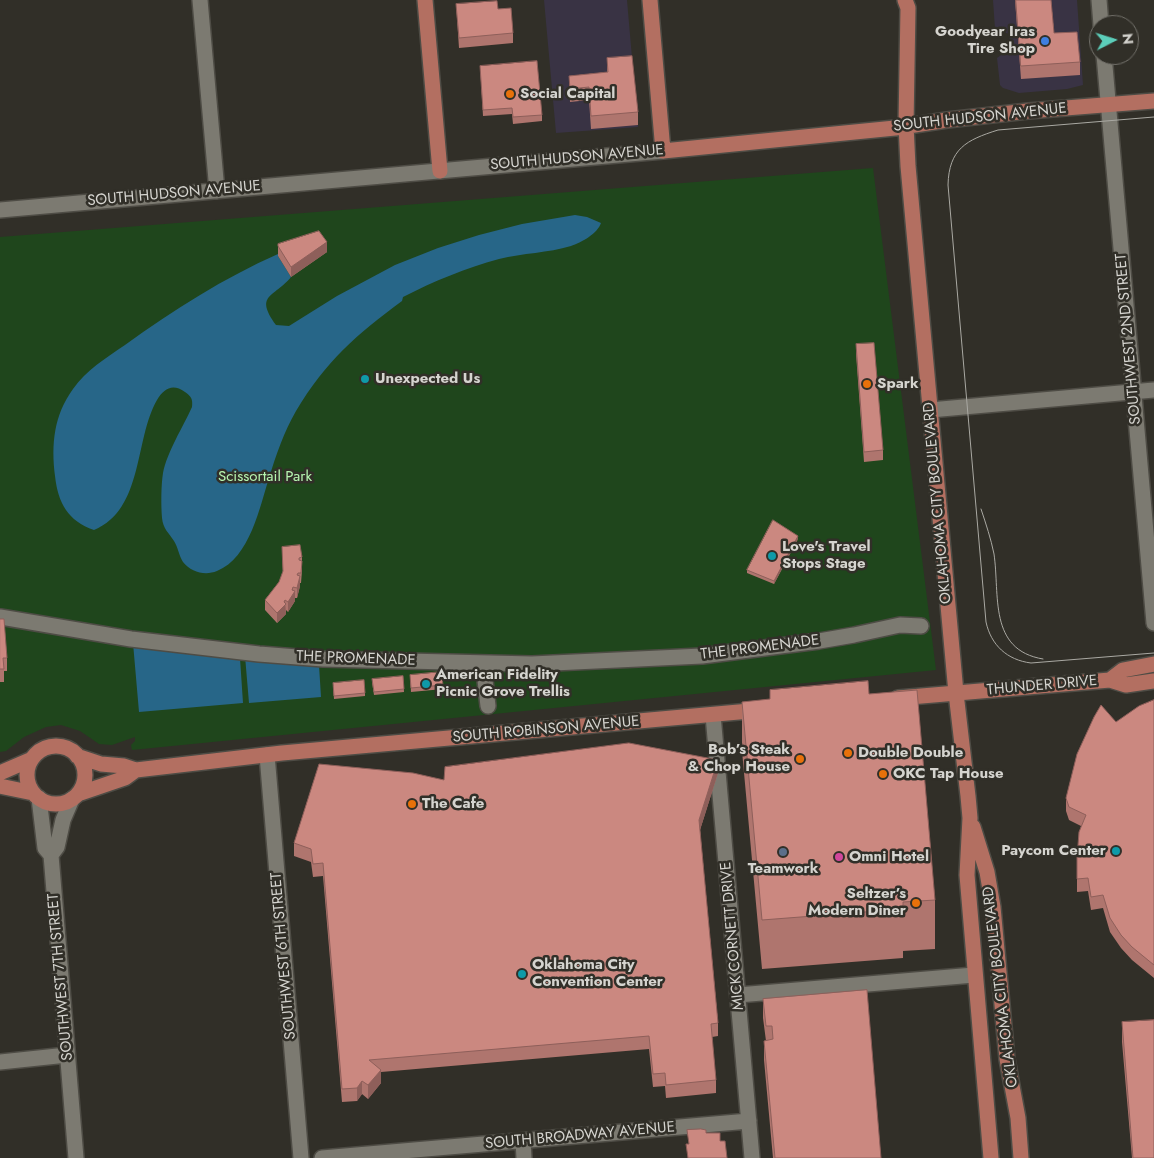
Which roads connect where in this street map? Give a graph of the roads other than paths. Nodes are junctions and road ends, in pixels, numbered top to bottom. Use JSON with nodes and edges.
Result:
{"nodes":[{"id":1,"x":200,"y":0,"type":"edge"},
{"id":2,"x":425,"y":0,"type":"edge"},
{"id":3,"x":650,"y":0,"type":"edge"},
{"id":4,"x":1099,"y":0,"type":"edge"},
{"id":5,"x":908,"y":3,"type":"edge"},
{"id":6,"x":1100,"y":15,"type":"edge"},
{"id":7,"x":1105,"y":65,"type":"edge"},
{"id":8,"x":1154,"y":101,"type":"edge"},
{"id":9,"x":1108,"y":105,"type":"junction"},
{"id":10,"x":906,"y":125,"type":"junction"},
{"id":11,"x":664,"y":151,"type":"junction"},
{"id":12,"x":440,"y":171,"type":"junction"},
{"id":13,"x":217,"y":191,"type":"junction"},
{"id":14,"x":0,"y":210,"type":"edge"},
{"id":15,"x":1154,"y":390,"type":"edge"},
{"id":16,"x":1134,"y":391,"type":"junction"},
{"id":17,"x":930,"y":410,"type":"junction"},
{"id":18,"x":0,"y":617,"type":"edge"},
{"id":19,"x":1154,"y":623,"type":"edge"},
{"id":20,"x":921,"y":626,"type":"dead end"},
{"id":21,"x":483,"y":663,"type":"junction"},
{"id":22,"x":1154,"y":664,"type":"edge"},
{"id":23,"x":1110,"y":680,"type":"junction"},
{"id":24,"x":1154,"y":681,"type":"edge"},
{"id":25,"x":956,"y":693,"type":"junction"},
{"id":26,"x":885,"y":699,"type":"edge"},
{"id":27,"x":488,"y":706,"type":"dead end"},
{"id":28,"x":777,"y":709,"type":"edge"},
{"id":29,"x":713,"y":715,"type":"junction"},
{"id":30,"x":267,"y":755,"type":"junction"},
{"id":31,"x":77,"y":756,"type":"junction"},
{"id":32,"x":32,"y":759,"type":"junction"},
{"id":33,"x":136,"y":770,"type":"junction"},
{"id":34,"x":0,"y":773,"type":"edge"},
{"id":35,"x":0,"y":786,"type":"edge"},
{"id":36,"x":36,"y":796,"type":"junction"},
{"id":37,"x":75,"y":796,"type":"junction"},
{"id":38,"x":970,"y":818,"type":"junction"},
{"id":39,"x":51,"y":855,"type":"junction"},
{"id":40,"x":974,"y":975,"type":"junction"},
{"id":41,"x":738,"y":995,"type":"junction"},
{"id":42,"x":68,"y":1055,"type":"junction"},
{"id":43,"x":0,"y":1062,"type":"edge"},
{"id":44,"x":749,"y":1121,"type":"junction"},
{"id":45,"x":523,"y":1141,"type":"junction"},
{"id":46,"x":76,"y":1158,"type":"edge"},
{"id":47,"x":301,"y":1158,"type":"edge"},
{"id":48,"x":322,"y":1158,"type":"edge"},
{"id":49,"x":524,"y":1158,"type":"edge"},
{"id":50,"x":752,"y":1158,"type":"edge"},
{"id":51,"x":991,"y":1158,"type":"edge"},
{"id":52,"x":1021,"y":1158,"type":"edge"}],
"edges":[{"from":1,"to":13,"type":"street"},
{"from":2,"to":12,"type":"main road"},
{"from":3,"to":11,"type":"main road"},
{"from":4,"to":6,"type":"street"},
{"from":5,"to":10,"type":"main road","name":"OKLAHOMA CITY BOULEVARD"},
{"from":7,"to":9,"type":"street","name":"SOUTHWEST 2ND STREET"},
{"from":8,"to":9,"type":"main road","name":"SOUTH HUDSON AVENUE"},
{"from":9,"to":10,"type":"main road","name":"SOUTH HUDSON AVENUE"},
{"from":9,"to":16,"type":"street","name":"SOUTHWEST 2ND STREET"},
{"from":10,"to":11,"type":"main road","name":"SOUTH HUDSON AVENUE"},
{"from":10,"to":17,"type":"main road","name":"OKLAHOMA CITY BOULEVARD"},
{"from":11,"to":12,"type":"street","name":"SOUTH HUDSON AVENUE"},
{"from":12,"to":13,"type":"street","name":"SOUTH HUDSON AVENUE"},
{"from":13,"to":14,"type":"street","name":"SOUTH HUDSON AVENUE"},
{"from":15,"to":16,"type":"street"},
{"from":16,"to":17,"type":"street"},
{"from":16,"to":19,"type":"street","name":"SOUTHWEST 2ND STREET"},
{"from":17,"to":25,"type":"main road","name":"OKLAHOMA CITY BOULEVARD"},
{"from":18,"to":21,"type":"street","name":"THE PROMENADE"},
{"from":20,"to":21,"type":"street","name":"THE PROMENADE"},
{"from":21,"to":27,"type":"street"},
{"from":22,"to":23,"type":"main road","name":"THUNDER DRIVE"},
{"from":23,"to":24,"type":"main road"},
{"from":23,"to":25,"type":"main road","name":"THUNDER DRIVE"},
{"from":25,"to":26,"type":"main road"},
{"from":25,"to":38,"type":"main road","name":"OKLAHOMA CITY BOULEVARD"},
{"from":28,"to":29,"type":"main road","name":"SOUTH ROBINSON AVENUE"},
{"from":29,"to":30,"type":"main road","name":"SOUTH ROBINSON AVENUE"},
{"from":29,"to":41,"type":"street","name":"MICK CORNETT DRIVE"},
{"from":30,"to":33,"type":"main road","name":"SOUTH ROBINSON AVENUE"},
{"from":30,"to":47,"type":"street","name":"SOUTHWEST 6TH STREET"},
{"from":31,"to":32,"type":"main road"},
{"from":31,"to":33,"type":"main road","name":"SOUTH ROBINSON AVENUE"},
{"from":31,"to":37,"type":"main road"},
{"from":32,"to":34,"type":"main road"},
{"from":32,"to":36,"type":"main road"},
{"from":33,"to":37,"type":"main road","name":"SOUTH ROBINSON AVENUE"},
{"from":35,"to":36,"type":"main road"},
{"from":36,"to":37,"type":"main road"},
{"from":36,"to":39,"type":"street"},
{"from":37,"to":39,"type":"street","name":"SOUTHWEST 7TH STREET"},
{"from":38,"to":40,"type":"main road","name":"OKLAHOMA CITY BOULEVARD"},
{"from":38,"to":52,"type":"main road","name":"OKLAHOMA CITY BOULEVARD"},
{"from":39,"to":42,"type":"street","name":"SOUTHWEST 7TH STREET"},
{"from":40,"to":41,"type":"street"},
{"from":40,"to":51,"type":"main road","name":"OKLAHOMA CITY BOULEVARD"},
{"from":41,"to":44,"type":"street","name":"MICK CORNETT DRIVE"},
{"from":42,"to":43,"type":"street"},
{"from":42,"to":46,"type":"street","name":"SOUTHWEST 7TH STREET"},
{"from":44,"to":45,"type":"street","name":"SOUTH BROADWAY AVENUE"},
{"from":44,"to":50,"type":"street","name":"MICK CORNETT DRIVE"},
{"from":45,"to":48,"type":"street","name":"SOUTH BROADWAY AVENUE"},
{"from":45,"to":49,"type":"street"}]}
